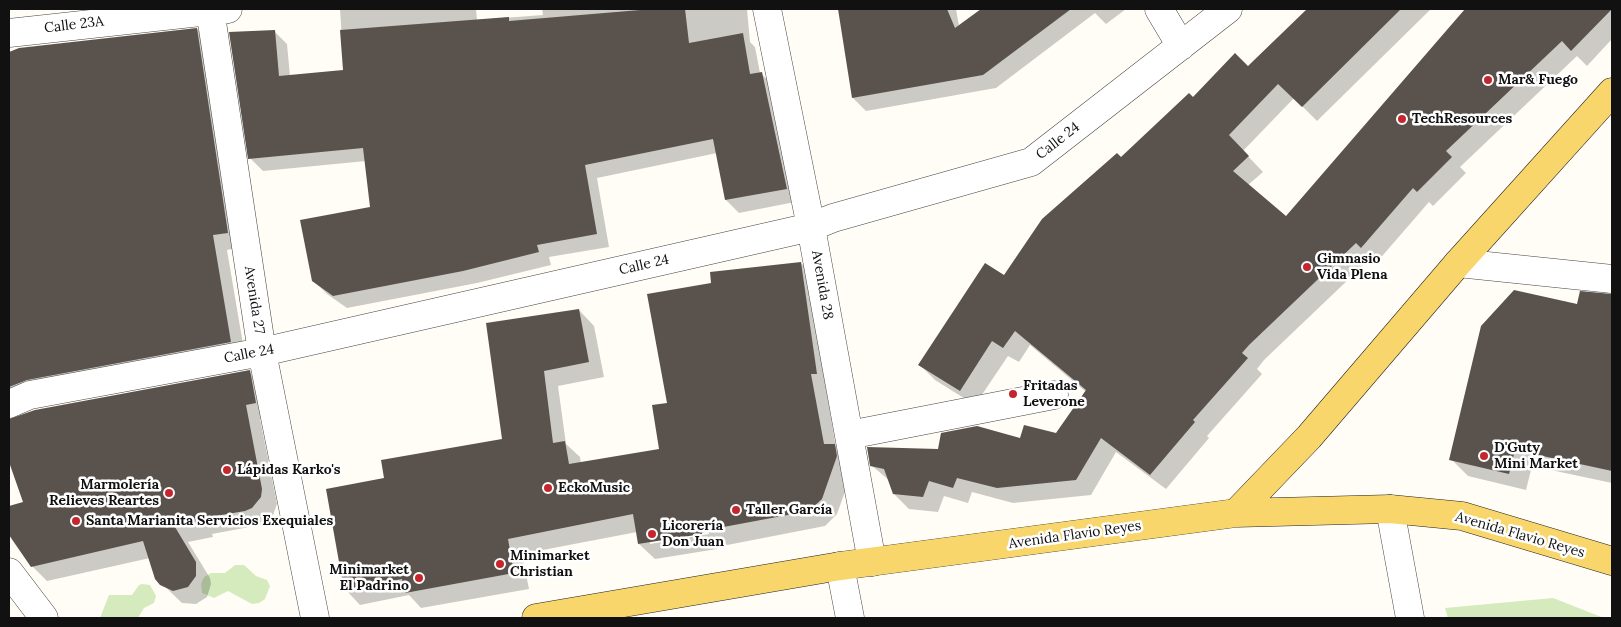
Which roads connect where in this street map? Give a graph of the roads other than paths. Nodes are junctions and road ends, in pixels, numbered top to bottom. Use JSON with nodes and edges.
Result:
{"nodes":[{"id":1,"x":217,"y":9,"type":"edge"},
{"id":2,"x":767,"y":9,"type":"edge"},
{"id":3,"x":1159,"y":9,"type":"edge"},
{"id":4,"x":1228,"y":9,"type":"edge"},
{"id":5,"x":9,"y":33,"type":"edge"},
{"id":6,"x":1181,"y":46,"type":"junction"},
{"id":7,"x":1612,"y":92,"type":"edge"},
{"id":8,"x":811,"y":227,"type":"junction"},
{"id":9,"x":1458,"y":263,"type":"junction"},
{"id":10,"x":1612,"y":279,"type":"edge"},
{"id":11,"x":262,"y":352,"type":"junction"},
{"id":12,"x":1054,"y":396,"type":"dead end"},
{"id":13,"x":9,"y":404,"type":"edge"},
{"id":14,"x":849,"y":435,"type":"junction"},
{"id":15,"x":1390,"y":509,"type":"junction"},
{"id":16,"x":1236,"y":513,"type":"junction"},
{"id":17,"x":1612,"y":561,"type":"edge"},
{"id":18,"x":872,"y":562,"type":"junction"},
{"id":19,"x":840,"y":566,"type":"junction"},
{"id":20,"x":9,"y":572,"type":"edge"},
{"id":21,"x":44,"y":618,"type":"edge"},
{"id":22,"x":315,"y":618,"type":"edge"},
{"id":23,"x":536,"y":618,"type":"edge"},
{"id":24,"x":850,"y":618,"type":"edge"},
{"id":25,"x":1410,"y":618,"type":"edge"}],
"edges":[{"from":1,"to":5,"type":"street","name":"Calle 23A"},
{"from":1,"to":11,"type":"street","name":"Avenida 27"},
{"from":2,"to":8,"type":"street","name":"Avenida 28"},
{"from":3,"to":6,"type":"street"},
{"from":4,"to":6,"type":"street","name":"Calle 24"},
{"from":6,"to":8,"type":"street","name":"Calle 24"},
{"from":7,"to":9,"type":"main road"},
{"from":8,"to":11,"type":"street","name":"Calle 24"},
{"from":8,"to":14,"type":"street","name":"Avenida 28"},
{"from":9,"to":10,"type":"street"},
{"from":9,"to":16,"type":"main road"},
{"from":11,"to":13,"type":"street","name":"Calle 24"},
{"from":11,"to":22,"type":"street","name":"Avenida 27"},
{"from":12,"to":14,"type":"street"},
{"from":14,"to":18,"type":"street","name":"Avenida 28"},
{"from":15,"to":16,"type":"main road","name":"Avenida Flavio Reyes"},
{"from":15,"to":17,"type":"main road","name":"Avenida Flavio Reyes"},
{"from":15,"to":25,"type":"street"},
{"from":16,"to":18,"type":"main road","name":"Avenida Flavio Reyes"},
{"from":18,"to":19,"type":"main road","name":"Avenida Flavio Reyes"},
{"from":19,"to":23,"type":"main road","name":"Avenida Flavio Reyes"},
{"from":19,"to":24,"type":"street"},
{"from":20,"to":21,"type":"street"}]}
